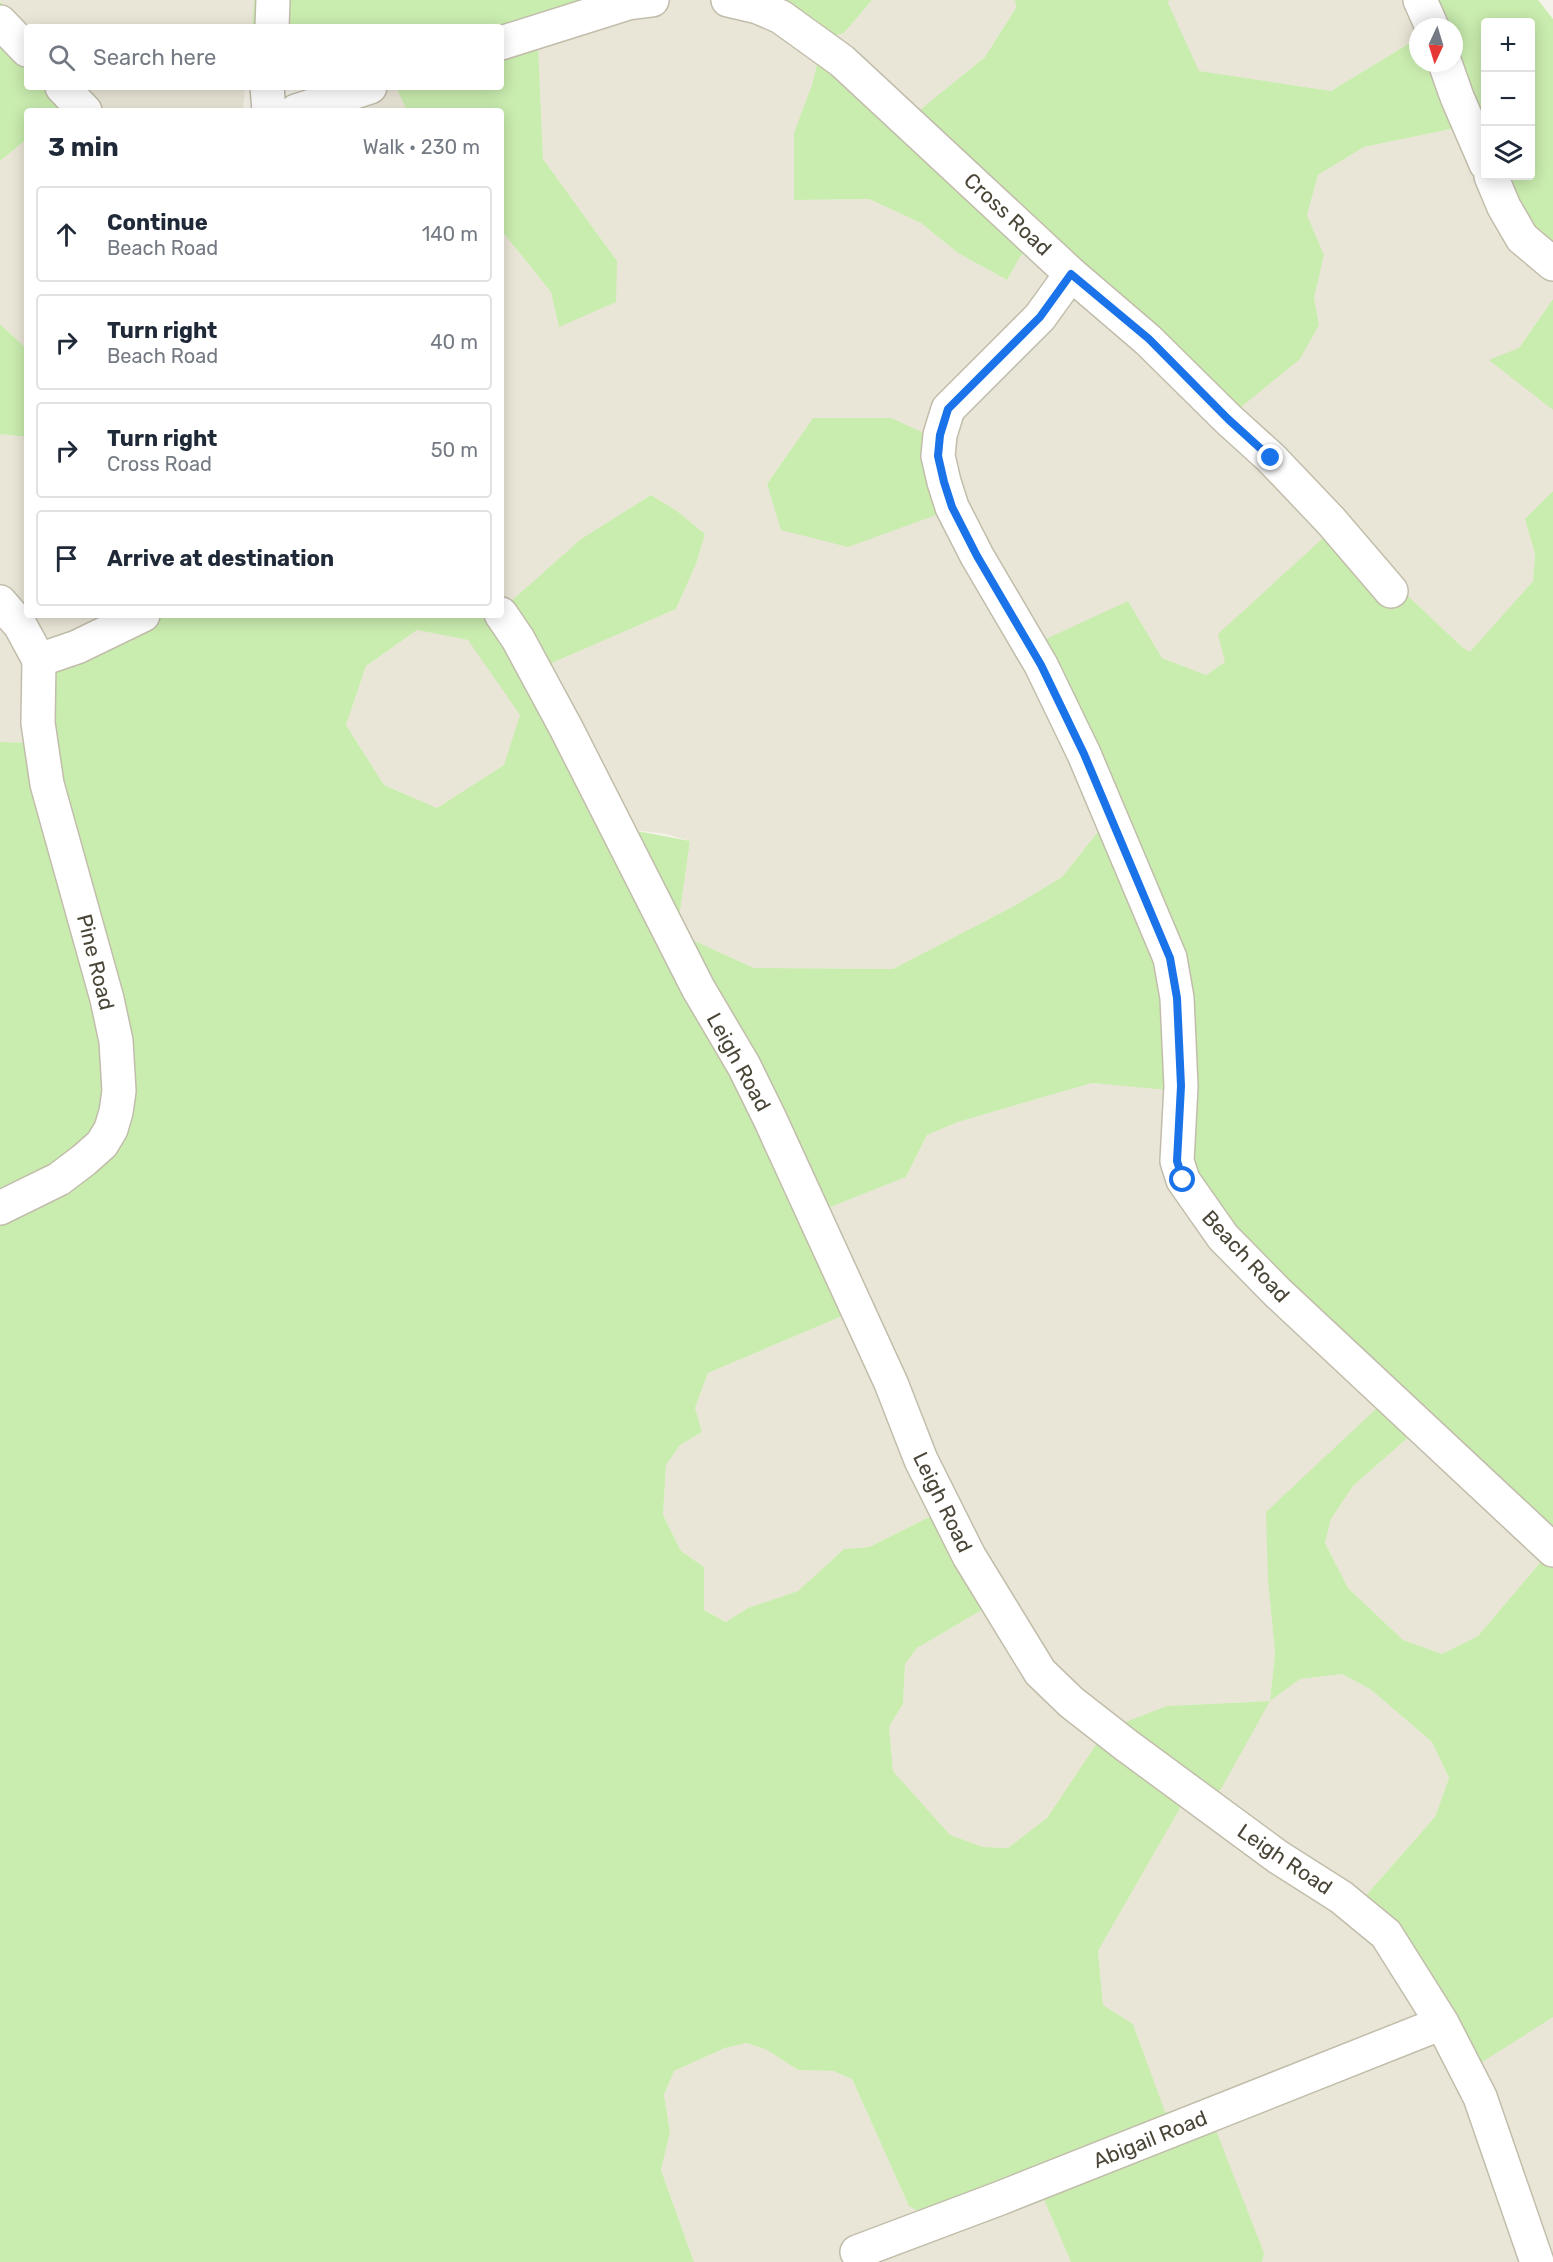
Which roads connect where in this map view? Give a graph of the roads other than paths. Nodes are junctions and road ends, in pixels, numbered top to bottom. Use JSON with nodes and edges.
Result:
{"nodes":[{"id":1,"x":273,"y":0,"type":"edge"},
{"id":2,"x":652,"y":0,"type":"edge"},
{"id":3,"x":728,"y":0,"type":"edge"},
{"id":4,"x":1420,"y":0,"type":"edge"},
{"id":5,"x":1428,"y":18,"type":"edge"},
{"id":6,"x":0,"y":22,"type":"edge"},
{"id":7,"x":272,"y":24,"type":"edge"},
{"id":8,"x":504,"y":42,"type":"edge"},
{"id":9,"x":24,"y":47,"type":"edge"},
{"id":10,"x":1448,"y":72,"type":"edge"},
{"id":11,"x":65,"y":90,"type":"edge"},
{"id":12,"x":267,"y":90,"type":"edge"},
{"id":13,"x":361,"y":90,"type":"edge"},
{"id":14,"x":82,"y":108,"type":"edge"},
{"id":15,"x":268,"y":108,"type":"edge"},
{"id":16,"x":305,"y":108,"type":"edge"},
{"id":17,"x":1481,"y":154,"type":"edge"},
{"id":18,"x":1493,"y":180,"type":"edge"},
{"id":19,"x":1553,"y":264,"type":"edge"},
{"id":20,"x":1071,"y":274,"type":"junction"},
{"id":21,"x":1391,"y":591,"type":"dead end"},
{"id":22,"x":0,"y":602,"type":"edge"},
{"id":23,"x":137,"y":618,"type":"edge"},
{"id":24,"x":504,"y":618,"type":"edge"},
{"id":25,"x":39,"y":660,"type":"junction"},
{"id":26,"x":0,"y":1208,"type":"edge"},
{"id":27,"x":1553,"y":1550,"type":"edge"},
{"id":28,"x":1442,"y":2024,"type":"junction"},
{"id":29,"x":856,"y":2252,"type":"dead end"},
{"id":30,"x":1537,"y":2262,"type":"edge"}],
"edges":[{"from":1,"to":7,"type":"street"},
{"from":2,"to":8,"type":"street"},
{"from":3,"to":20,"type":"street","name":"Cross Road"},
{"from":4,"to":5,"type":"street"},
{"from":6,"to":9,"type":"street"},
{"from":10,"to":17,"type":"street"},
{"from":11,"to":14,"type":"street"},
{"from":12,"to":15,"type":"street"},
{"from":13,"to":16,"type":"street"},
{"from":18,"to":19,"type":"street"},
{"from":20,"to":21,"type":"street","name":"Cross Road"},
{"from":20,"to":27,"type":"street","name":"Beach Road"},
{"from":22,"to":25,"type":"street","name":"Pine Road"},
{"from":23,"to":25,"type":"street"},
{"from":24,"to":28,"type":"street","name":"Leigh Road"},
{"from":25,"to":26,"type":"street","name":"Pine Road"},
{"from":28,"to":29,"type":"street","name":"Abigail Road"},
{"from":28,"to":30,"type":"street","name":"Leigh Road"}]}
